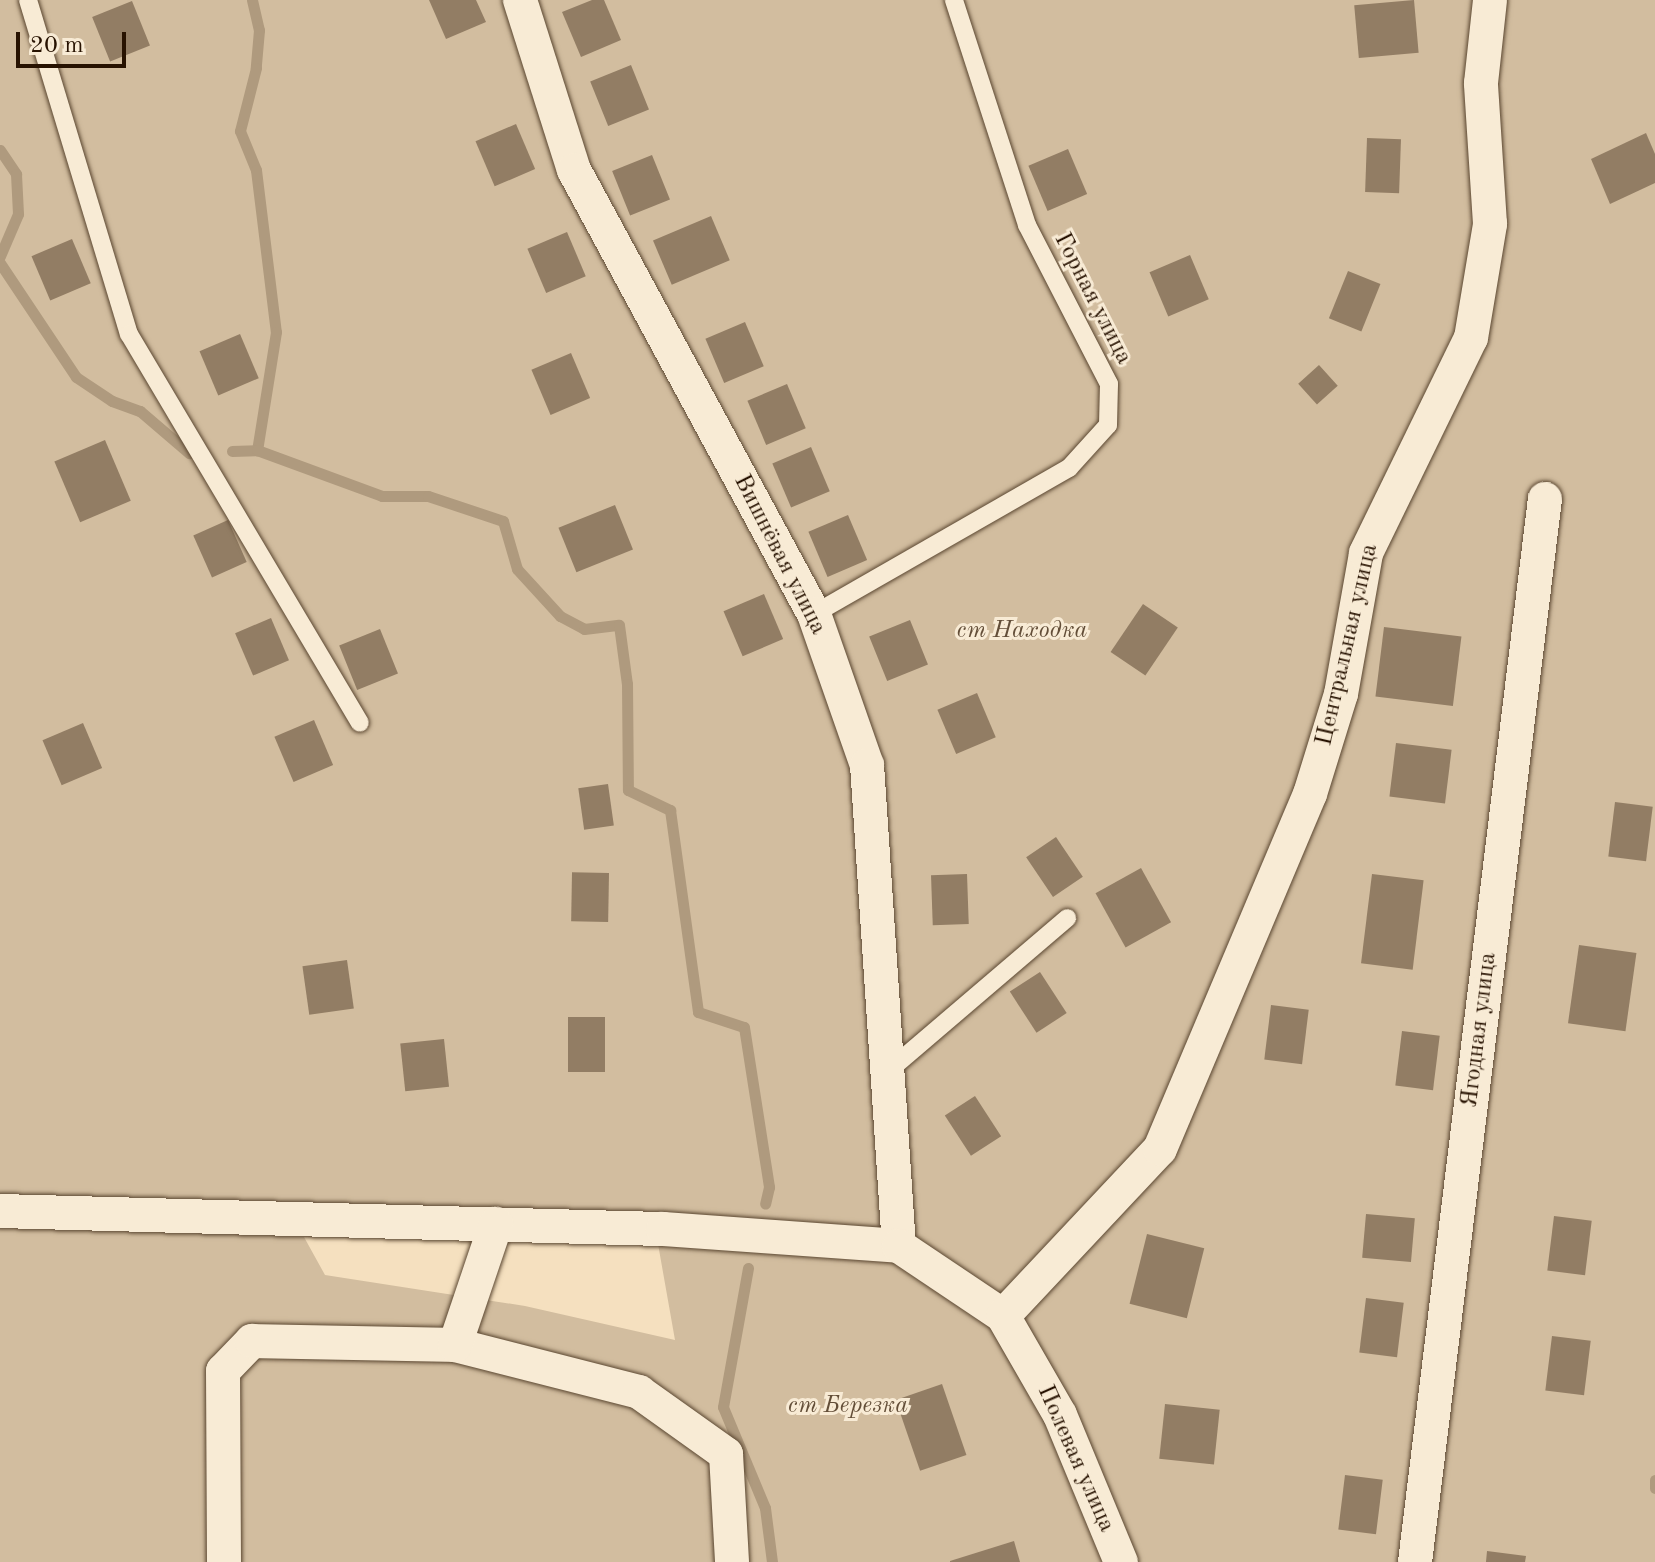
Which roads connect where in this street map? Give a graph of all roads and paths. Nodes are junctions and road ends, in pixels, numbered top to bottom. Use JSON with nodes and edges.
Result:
{"nodes":[{"id":1,"x":28,"y":0,"type":"edge"},
{"id":2,"x":520,"y":0,"type":"edge"},
{"id":3,"x":954,"y":0,"type":"edge"},
{"id":4,"x":1490,"y":0,"type":"edge"},
{"id":5,"x":1545,"y":499,"type":"dead end"},
{"id":6,"x":814,"y":614,"type":"junction"},
{"id":7,"x":360,"y":723,"type":"dead end"},
{"id":8,"x":1067,"y":918,"type":"dead end"},
{"id":9,"x":887,"y":1072,"type":"junction"},
{"id":10,"x":0,"y":1211,"type":"edge"},
{"id":11,"x":496,"y":1224,"type":"junction"},
{"id":12,"x":899,"y":1246,"type":"junction"},
{"id":13,"x":1003,"y":1316,"type":"junction"},
{"id":14,"x":455,"y":1345,"type":"junction"},
{"id":15,"x":224,"y":1562,"type":"edge"},
{"id":16,"x":732,"y":1562,"type":"edge"},
{"id":17,"x":1121,"y":1562,"type":"edge"},
{"id":18,"x":1415,"y":1562,"type":"edge"}],
"edges":[{"from":1,"to":7,"type":"lane"},
{"from":2,"to":6,"type":"street","name":"Вишнёвая улица"},
{"from":3,"to":6,"type":"lane","name":"Горная улица"},
{"from":4,"to":13,"type":"street","name":"Центральная улица"},
{"from":5,"to":18,"type":"street","name":"Ягодная улица"},
{"from":6,"to":9,"type":"street","name":"Вишнёвая улица"},
{"from":8,"to":9,"type":"lane"},
{"from":9,"to":12,"type":"street","name":"Вишнёвая улица"},
{"from":10,"to":11,"type":"street"},
{"from":11,"to":12,"type":"street"},
{"from":11,"to":14,"type":"street"},
{"from":12,"to":13,"type":"street"},
{"from":13,"to":17,"type":"street","name":"Полевая улица"},
{"from":14,"to":15,"type":"street"},
{"from":14,"to":16,"type":"street"}]}
